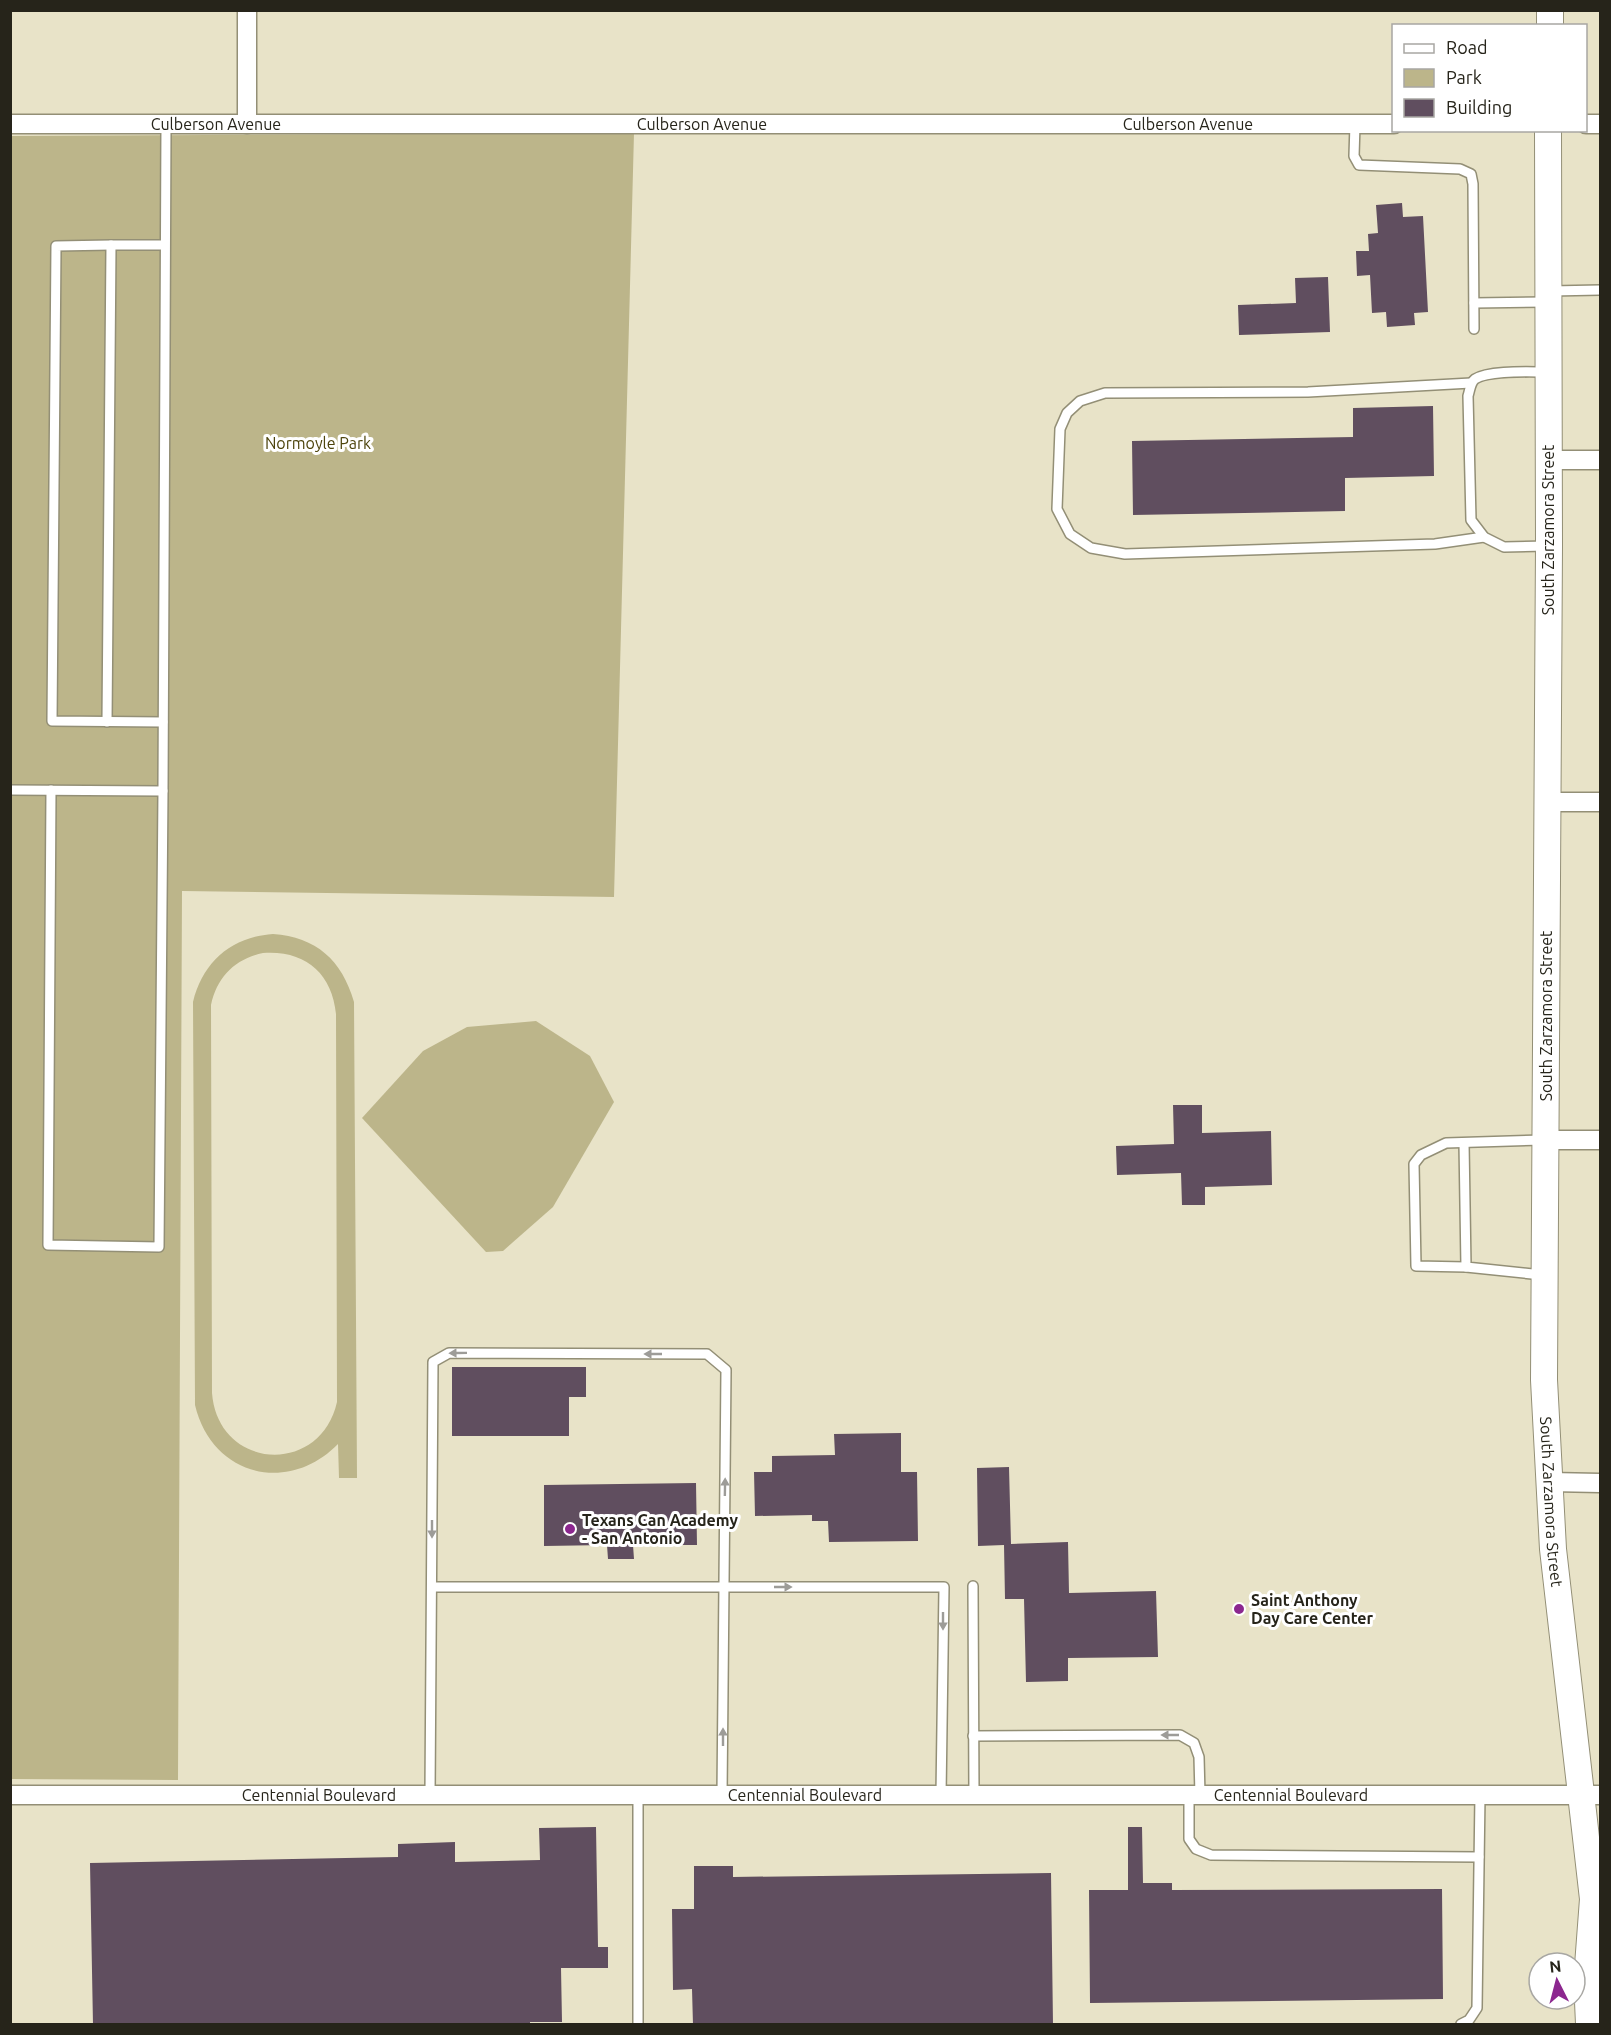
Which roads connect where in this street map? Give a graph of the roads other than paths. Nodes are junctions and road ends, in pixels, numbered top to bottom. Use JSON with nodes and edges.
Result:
{"nodes":[{"id":1,"x":247,"y":10,"type":"edge"},
{"id":2,"x":10,"y":124,"type":"edge"},
{"id":3,"x":247,"y":124,"type":"junction"},
{"id":4,"x":1354,"y":124,"type":"junction"},
{"id":5,"x":1392,"y":124,"type":"edge"},
{"id":6,"x":166,"y":125,"type":"junction"},
{"id":7,"x":1548,"y":132,"type":"edge"},
{"id":8,"x":111,"y":245,"type":"junction"},
{"id":9,"x":164,"y":245,"type":"junction"},
{"id":10,"x":1600,"y":290,"type":"edge"},
{"id":11,"x":1548,"y":297,"type":"junction"},
{"id":12,"x":1474,"y":303,"type":"junction"},
{"id":13,"x":1474,"y":329,"type":"dead end"},
{"id":14,"x":1548,"y":372,"type":"junction"},
{"id":15,"x":1471,"y":383,"type":"junction"},
{"id":16,"x":1548,"y":460,"type":"junction"},
{"id":17,"x":1600,"y":460,"type":"edge"},
{"id":18,"x":1484,"y":537,"type":"junction"},
{"id":19,"x":1549,"y":546,"type":"junction"},
{"id":20,"x":107,"y":722,"type":"junction"},
{"id":21,"x":163,"y":722,"type":"junction"},
{"id":22,"x":10,"y":790,"type":"edge"},
{"id":23,"x":51,"y":790,"type":"junction"},
{"id":24,"x":163,"y":791,"type":"junction"},
{"id":25,"x":1547,"y":802,"type":"junction"},
{"id":26,"x":1600,"y":802,"type":"edge"},
{"id":27,"x":1545,"y":1140,"type":"junction"},
{"id":28,"x":1600,"y":1140,"type":"edge"},
{"id":29,"x":1464,"y":1143,"type":"junction"},
{"id":30,"x":1466,"y":1267,"type":"junction"},
{"id":31,"x":1544,"y":1275,"type":"junction"},
{"id":32,"x":1550,"y":1482,"type":"junction"},
{"id":33,"x":1600,"y":1483,"type":"edge"},
{"id":34,"x":973,"y":1586,"type":"dead end"},
{"id":35,"x":432,"y":1587,"type":"junction"},
{"id":36,"x":724,"y":1587,"type":"junction"},
{"id":37,"x":973,"y":1736,"type":"junction"},
{"id":38,"x":10,"y":1795,"type":"edge"},
{"id":39,"x":430,"y":1795,"type":"junction"},
{"id":40,"x":638,"y":1795,"type":"junction"},
{"id":41,"x":722,"y":1795,"type":"junction"},
{"id":42,"x":941,"y":1795,"type":"junction"},
{"id":43,"x":974,"y":1795,"type":"junction"},
{"id":44,"x":1195,"y":1795,"type":"junction"},
{"id":45,"x":1480,"y":1795,"type":"junction"},
{"id":46,"x":1592,"y":1795,"type":"edge"},
{"id":47,"x":1479,"y":1857,"type":"junction"},
{"id":48,"x":1596,"y":1892,"type":"edge"},
{"id":49,"x":638,"y":2025,"type":"edge"},
{"id":50,"x":1461,"y":2025,"type":"edge"},
{"id":51,"x":1589,"y":2025,"type":"edge"}],
"edges":[{"from":1,"to":3,"type":"street"},
{"from":2,"to":6,"type":"street","name":"Culberson Avenue"},
{"from":3,"to":4,"type":"street","name":"Culberson Avenue"},
{"from":3,"to":6,"type":"street","name":"Culberson Avenue"},
{"from":4,"to":5,"type":"street","name":"Culberson Avenue"},
{"from":4,"to":12,"type":"lane"},
{"from":6,"to":9,"type":"lane"},
{"from":7,"to":11,"type":"main road","name":"South Zarzamora Street"},
{"from":8,"to":9,"type":"lane"},
{"from":8,"to":20,"type":"lane"},
{"from":8,"to":20,"type":"lane"},
{"from":9,"to":21,"type":"lane"},
{"from":10,"to":11,"type":"lane"},
{"from":11,"to":12,"type":"lane"},
{"from":11,"to":14,"type":"main road","name":"South Zarzamora Street"},
{"from":12,"to":13,"type":"lane"},
{"from":14,"to":15,"type":"lane"},
{"from":14,"to":16,"type":"main road","name":"South Zarzamora Street"},
{"from":15,"to":18,"type":"lane"},
{"from":15,"to":18,"type":"lane"},
{"from":16,"to":17,"type":"street"},
{"from":16,"to":19,"type":"main road","name":"South Zarzamora Street"},
{"from":18,"to":19,"type":"lane"},
{"from":19,"to":25,"type":"main road","name":"South Zarzamora Street"},
{"from":20,"to":21,"type":"lane"},
{"from":21,"to":24,"type":"lane"},
{"from":22,"to":23,"type":"lane"},
{"from":23,"to":24,"type":"lane"},
{"from":23,"to":24,"type":"lane"},
{"from":25,"to":26,"type":"street"},
{"from":25,"to":27,"type":"main road","name":"South Zarzamora Street"},
{"from":27,"to":28,"type":"street"},
{"from":27,"to":29,"type":"lane"},
{"from":27,"to":31,"type":"main road","name":"South Zarzamora Street"},
{"from":29,"to":30,"type":"lane"},
{"from":29,"to":30,"type":"lane"},
{"from":30,"to":31,"type":"lane"},
{"from":31,"to":32,"type":"main road","name":"South Zarzamora Street"},
{"from":32,"to":33,"type":"street"},
{"from":32,"to":46,"type":"main road","name":"South Zarzamora Street"},
{"from":34,"to":37,"type":"lane"},
{"from":35,"to":36,"type":"lane"},
{"from":36,"to":35,"type":"lane","one_way":true},
{"from":35,"to":39,"type":"lane"},
{"from":41,"to":36,"type":"lane","one_way":true},
{"from":36,"to":42,"type":"lane","one_way":true},
{"from":37,"to":43,"type":"lane"},
{"from":44,"to":37,"type":"lane","one_way":true},
{"from":38,"to":39,"type":"street","name":"Centennial Boulevard"},
{"from":39,"to":40,"type":"street","name":"Centennial Boulevard"},
{"from":40,"to":41,"type":"street","name":"Centennial Boulevard"},
{"from":40,"to":49,"type":"lane"},
{"from":41,"to":42,"type":"street","name":"Centennial Boulevard"},
{"from":42,"to":43,"type":"street","name":"Centennial Boulevard"},
{"from":43,"to":44,"type":"street","name":"Centennial Boulevard"},
{"from":44,"to":45,"type":"street","name":"Centennial Boulevard"},
{"from":44,"to":47,"type":"lane"},
{"from":45,"to":46,"type":"street","name":"Centennial Boulevard"},
{"from":45,"to":47,"type":"lane"},
{"from":46,"to":48,"type":"main road","name":"South Zarzamora Street"},
{"from":47,"to":50,"type":"lane"},
{"from":48,"to":51,"type":"main road","name":"South Zarzamora Street"}]}
